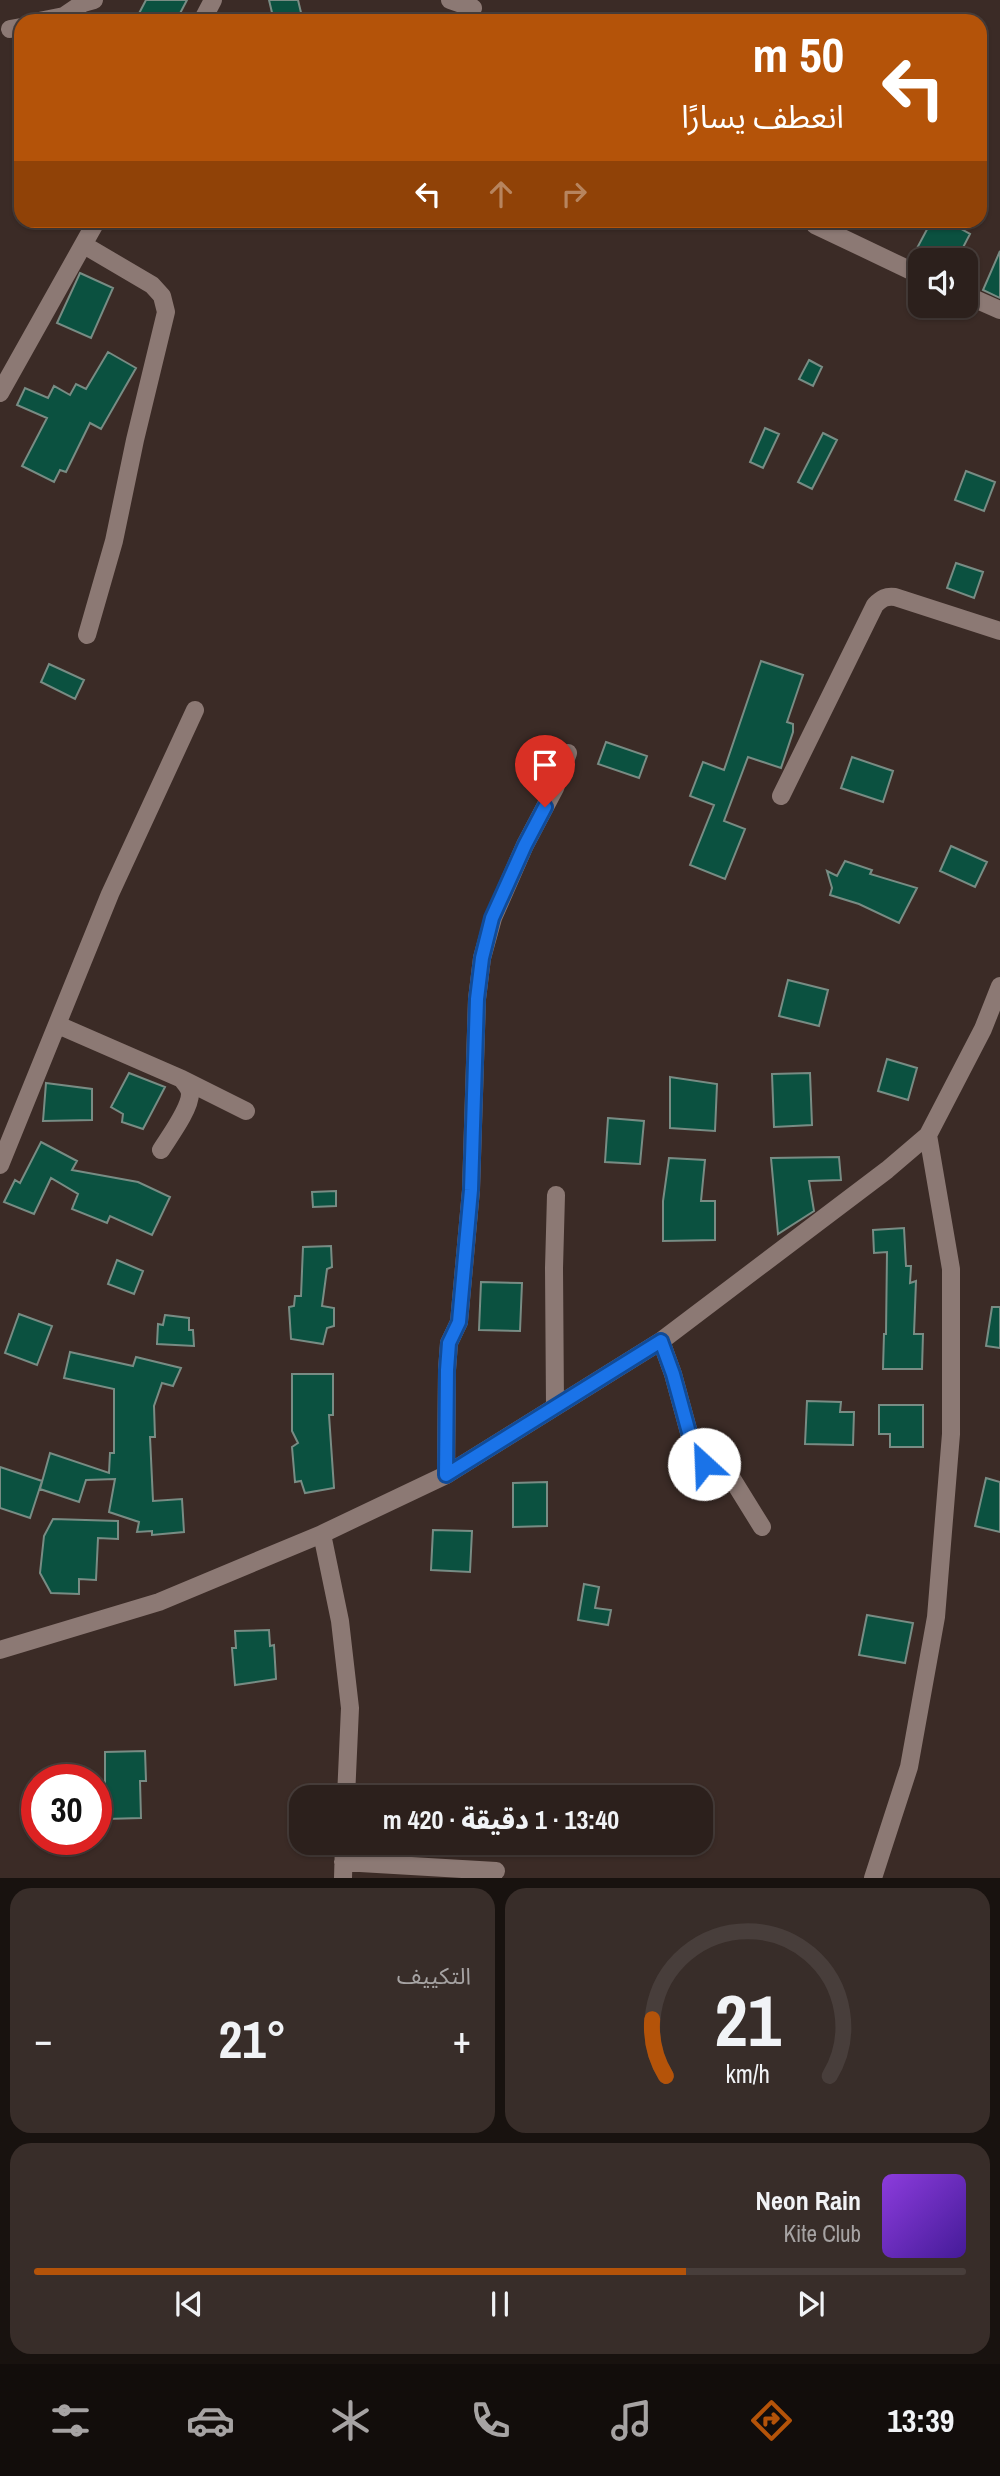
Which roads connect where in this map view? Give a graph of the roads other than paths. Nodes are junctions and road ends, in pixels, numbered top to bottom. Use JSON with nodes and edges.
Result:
{"nodes":[{"id":1,"x":94,"y":0,"type":"edge"},
{"id":2,"x":450,"y":0,"type":"edge"},
{"id":3,"x":473,"y":8,"type":"dead end"},
{"id":4,"x":67,"y":14,"type":"edge"},
{"id":5,"x":93,"y":228,"type":"edge"},
{"id":6,"x":821,"y":228,"type":"edge"},
{"id":7,"x":84,"y":245,"type":"junction"},
{"id":8,"x":908,"y":269,"type":"edge"},
{"id":9,"x":978,"y":300,"type":"edge"},
{"id":10,"x":1000,"y":310,"type":"edge"},
{"id":11,"x":0,"y":393,"type":"edge"},
{"id":12,"x":1000,"y":631,"type":"edge"},
{"id":13,"x":86,"y":635,"type":"dead end"},
{"id":14,"x":195,"y":710,"type":"dead end"},
{"id":15,"x":568,"y":753,"type":"dead end"},
{"id":16,"x":781,"y":796,"type":"dead end"},
{"id":17,"x":1000,"y":986,"type":"edge"},
{"id":18,"x":58,"y":1025,"type":"junction"},
{"id":19,"x":182,"y":1079,"type":"junction"},
{"id":20,"x":246,"y":1111,"type":"dead end"},
{"id":21,"x":929,"y":1135,"type":"junction"},
{"id":22,"x":161,"y":1150,"type":"dead end"},
{"id":23,"x":0,"y":1165,"type":"edge"},
{"id":24,"x":556,"y":1195,"type":"dead end"},
{"id":25,"x":661,"y":1341,"type":"junction"},
{"id":26,"x":555,"y":1406,"type":"junction"},
{"id":27,"x":446,"y":1475,"type":"junction"},
{"id":28,"x":762,"y":1527,"type":"dead end"},
{"id":29,"x":322,"y":1534,"type":"junction"},
{"id":30,"x":0,"y":1650,"type":"edge"},
{"id":31,"x":346,"y":1785,"type":"edge"},
{"id":32,"x":343,"y":1870,"type":"edge"},
{"id":33,"x":496,"y":1871,"type":"dead end"},
{"id":34,"x":873,"y":1878,"type":"edge"}],
"edges":[{"from":1,"to":4,"type":"street"},
{"from":2,"to":3,"type":"street"},
{"from":5,"to":7,"type":"street"},
{"from":6,"to":8,"type":"street"},
{"from":7,"to":11,"type":"street"},
{"from":7,"to":13,"type":"street"},
{"from":9,"to":10,"type":"street"},
{"from":12,"to":16,"type":"street"},
{"from":14,"to":18,"type":"street"},
{"from":15,"to":27,"type":"street"},
{"from":17,"to":21,"type":"street"},
{"from":18,"to":19,"type":"street"},
{"from":18,"to":23,"type":"street"},
{"from":19,"to":20,"type":"street"},
{"from":19,"to":22,"type":"street"},
{"from":21,"to":25,"type":"street"},
{"from":21,"to":34,"type":"street"},
{"from":24,"to":26,"type":"street"},
{"from":25,"to":26,"type":"street"},
{"from":25,"to":28,"type":"street"},
{"from":26,"to":27,"type":"street"},
{"from":27,"to":29,"type":"street"},
{"from":29,"to":30,"type":"street"},
{"from":29,"to":31,"type":"street"},
{"from":32,"to":33,"type":"street"}]}
